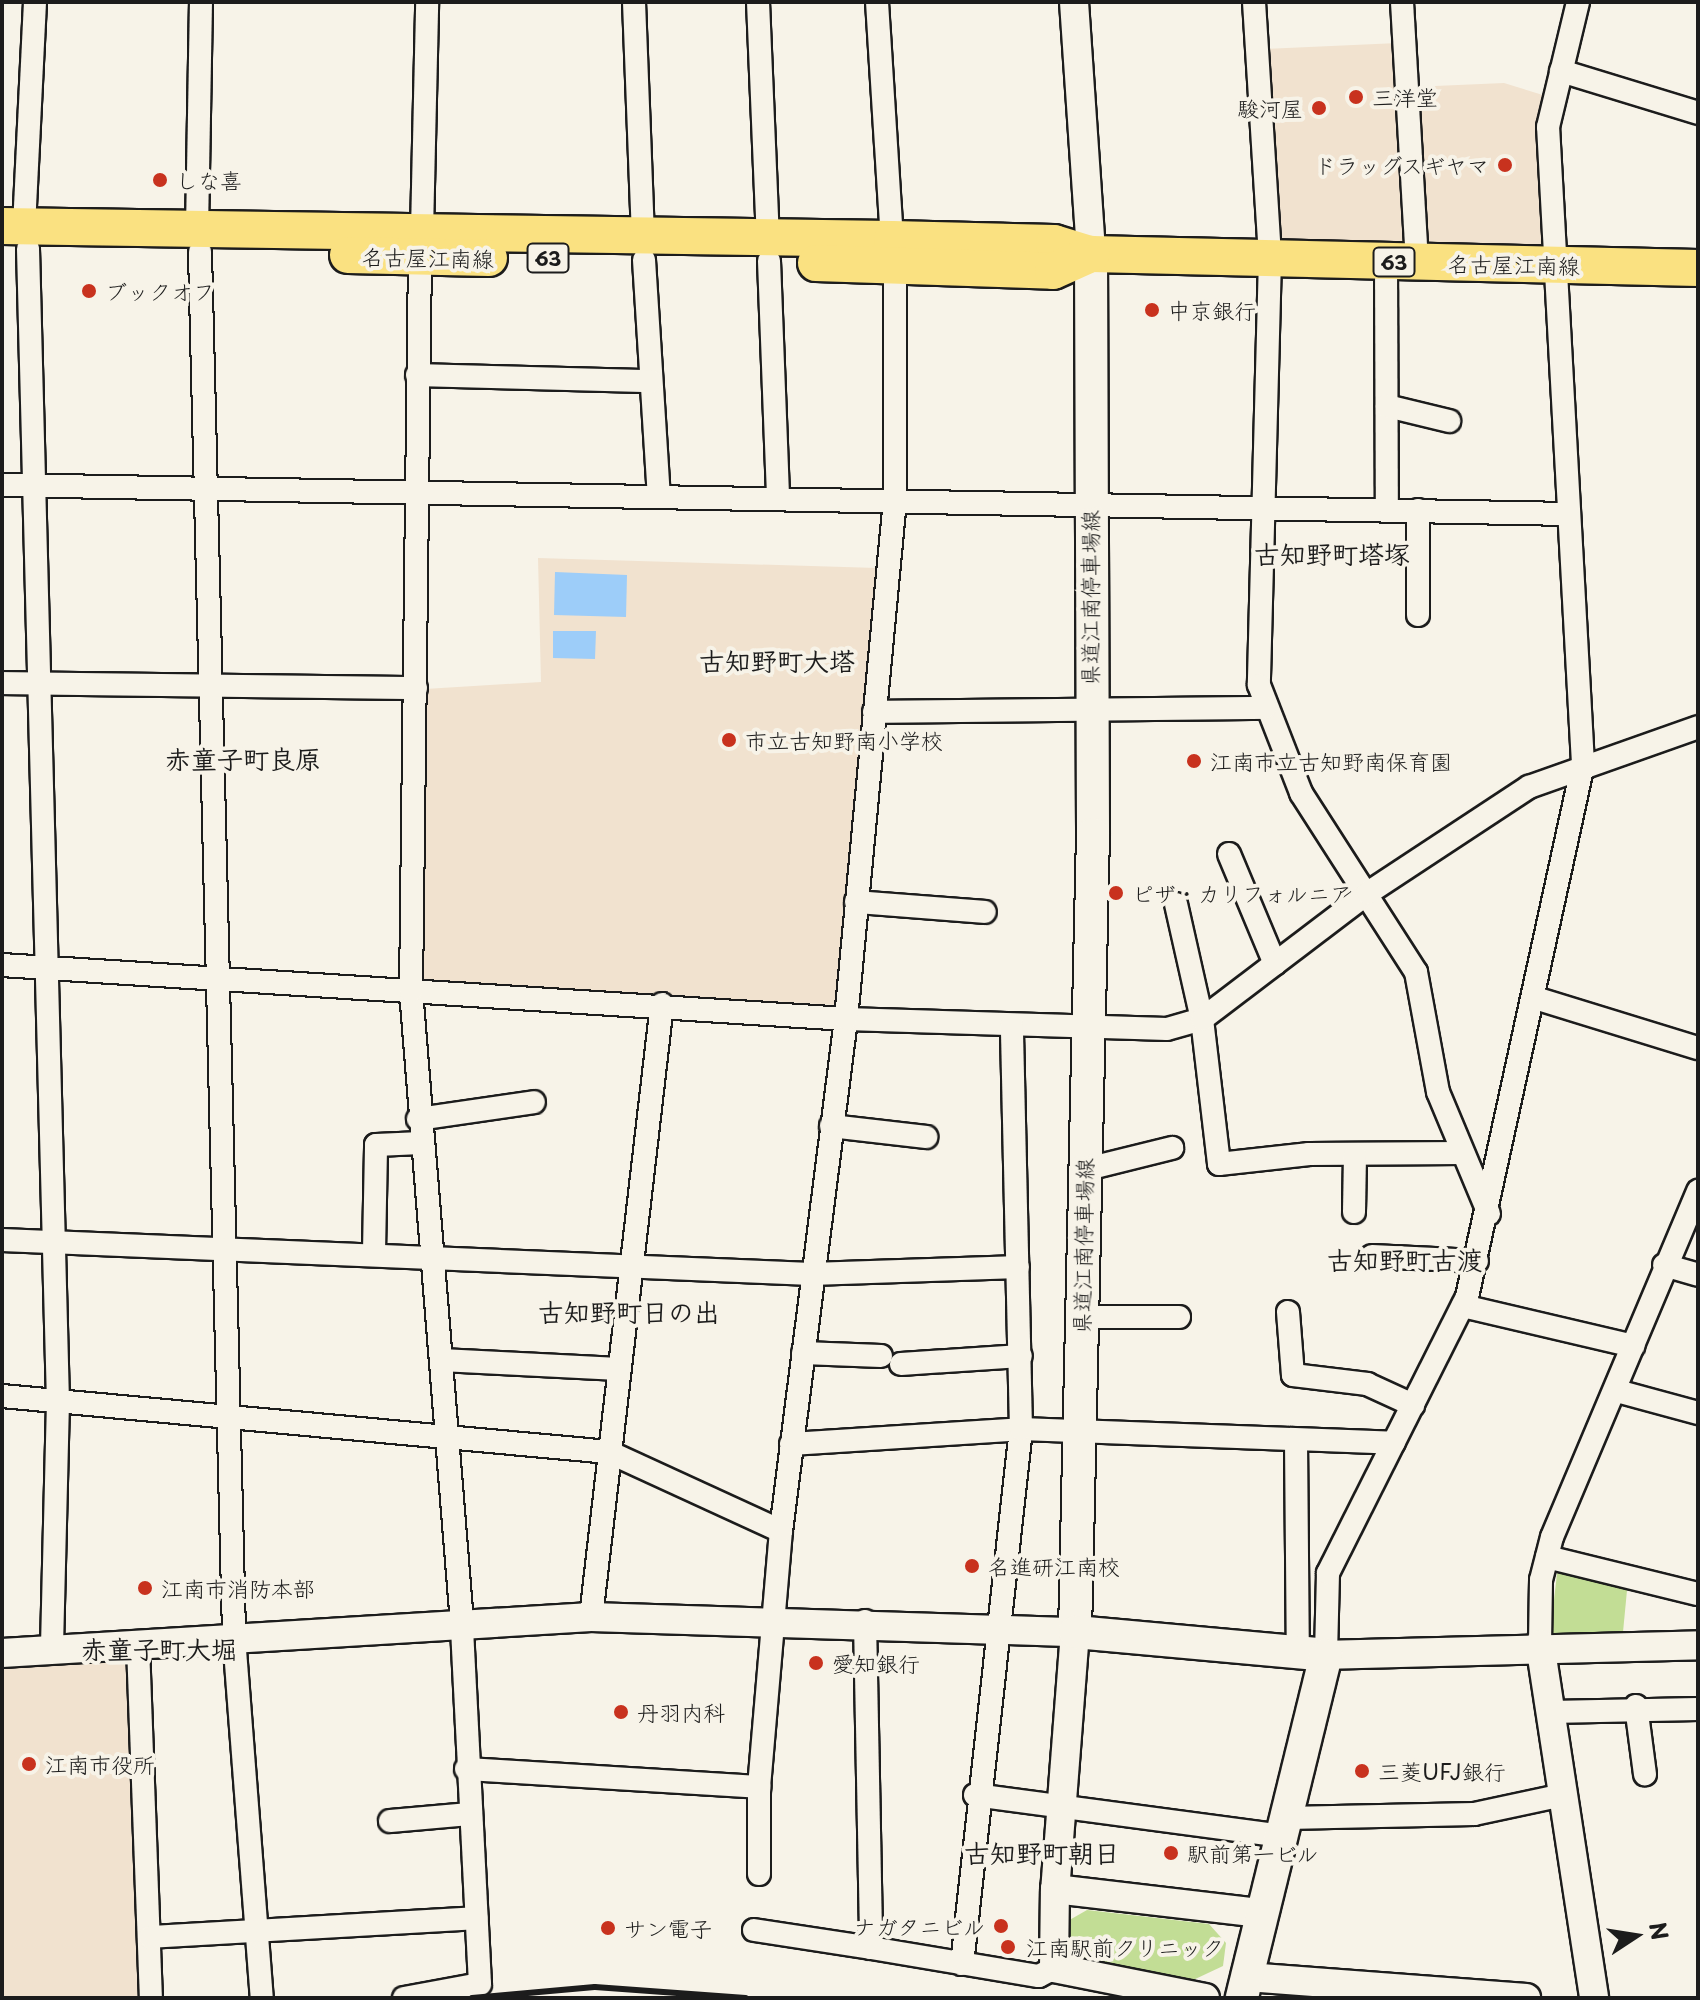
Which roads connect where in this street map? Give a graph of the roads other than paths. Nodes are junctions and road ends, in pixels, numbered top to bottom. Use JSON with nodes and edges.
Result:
{"nodes":[{"id":1,"x":35,"y":2,"type":"edge"},
{"id":2,"x":201,"y":2,"type":"edge"},
{"id":3,"x":427,"y":2,"type":"edge"},
{"id":4,"x":634,"y":2,"type":"edge"},
{"id":5,"x":758,"y":2,"type":"edge"},
{"id":6,"x":877,"y":2,"type":"edge"},
{"id":7,"x":1074,"y":2,"type":"edge"},
{"id":8,"x":1254,"y":2,"type":"edge"},
{"id":9,"x":1402,"y":2,"type":"edge"},
{"id":10,"x":1578,"y":2,"type":"edge"},
{"id":11,"x":1561,"y":71,"type":"junction"},
{"id":12,"x":1698,"y":113,"type":"edge"},
{"id":13,"x":14,"y":238,"type":"edge"},
{"id":14,"x":199,"y":241,"type":"junction"},
{"id":15,"x":421,"y":244,"type":"junction"},
{"id":16,"x":644,"y":250,"type":"junction"},
{"id":17,"x":768,"y":252,"type":"junction"},
{"id":18,"x":894,"y":253,"type":"junction"},
{"id":19,"x":1091,"y":254,"type":"junction"},
{"id":20,"x":1270,"y":258,"type":"junction"},
{"id":21,"x":1402,"y":262,"type":"junction"},
{"id":22,"x":1552,"y":264,"type":"junction"},
{"id":23,"x":1698,"y":268,"type":"edge"},
{"id":24,"x":417,"y":375,"type":"junction"},
{"id":25,"x":651,"y":381,"type":"junction"},
{"id":26,"x":1387,"y":406,"type":"junction"},
{"id":27,"x":1449,"y":421,"type":"dead end"},
{"id":28,"x":31,"y":484,"type":"junction"},
{"id":29,"x":2,"y":485,"type":"edge"},
{"id":30,"x":210,"y":486,"type":"junction"},
{"id":31,"x":417,"y":492,"type":"junction"},
{"id":32,"x":659,"y":496,"type":"junction"},
{"id":33,"x":778,"y":497,"type":"junction"},
{"id":34,"x":895,"y":500,"type":"junction"},
{"id":35,"x":1089,"y":506,"type":"junction"},
{"id":36,"x":1264,"y":509,"type":"junction"},
{"id":37,"x":1387,"y":509,"type":"junction"},
{"id":38,"x":1418,"y":510,"type":"junction"},
{"id":39,"x":1565,"y":514,"type":"junction"},
{"id":40,"x":1418,"y":615,"type":"dead end"},
{"id":41,"x":35,"y":682,"type":"junction"},
{"id":42,"x":2,"y":683,"type":"edge"},
{"id":43,"x":416,"y":688,"type":"junction"},
{"id":44,"x":214,"y":689,"type":"junction"},
{"id":45,"x":1265,"y":708,"type":"junction"},
{"id":46,"x":1088,"y":711,"type":"junction"},
{"id":47,"x":874,"y":712,"type":"junction"},
{"id":48,"x":1698,"y":727,"type":"edge"},
{"id":49,"x":1583,"y":764,"type":"junction"},
{"id":50,"x":1229,"y":854,"type":"dead end"},
{"id":51,"x":1368,"y":893,"type":"junction"},
{"id":52,"x":856,"y":902,"type":"junction"},
{"id":53,"x":1176,"y":904,"type":"dead end"},
{"id":54,"x":985,"y":912,"type":"dead end"},
{"id":55,"x":1275,"y":964,"type":"junction"},
{"id":56,"x":2,"y":965,"type":"edge"},
{"id":57,"x":43,"y":968,"type":"junction"},
{"id":58,"x":220,"y":980,"type":"junction"},
{"id":59,"x":411,"y":991,"type":"junction"},
{"id":60,"x":1535,"y":998,"type":"junction"},
{"id":61,"x":662,"y":1004,"type":"junction"},
{"id":62,"x":846,"y":1019,"type":"junction"},
{"id":63,"x":1202,"y":1019,"type":"junction"},
{"id":64,"x":1012,"y":1025,"type":"junction"},
{"id":65,"x":1087,"y":1027,"type":"junction"},
{"id":66,"x":1698,"y":1048,"type":"edge"},
{"id":67,"x":534,"y":1102,"type":"dead end"},
{"id":68,"x":418,"y":1119,"type":"junction"},
{"id":69,"x":831,"y":1126,"type":"junction"},
{"id":70,"x":926,"y":1137,"type":"dead end"},
{"id":71,"x":421,"y":1143,"type":"junction"},
{"id":72,"x":1172,"y":1148,"type":"dead end"},
{"id":73,"x":1462,"y":1153,"type":"junction"},
{"id":74,"x":1355,"y":1155,"type":"junction"},
{"id":75,"x":1083,"y":1170,"type":"junction"},
{"id":76,"x":1698,"y":1191,"type":"edge"},
{"id":77,"x":1354,"y":1212,"type":"dead end"},
{"id":78,"x":1489,"y":1214,"type":"junction"},
{"id":79,"x":49,"y":1239,"type":"junction"},
{"id":80,"x":2,"y":1240,"type":"edge"},
{"id":81,"x":224,"y":1246,"type":"junction"},
{"id":82,"x":374,"y":1252,"type":"junction"},
{"id":83,"x":431,"y":1255,"type":"junction"},
{"id":84,"x":1372,"y":1256,"type":"dead end"},
{"id":85,"x":1477,"y":1261,"type":"junction"},
{"id":86,"x":631,"y":1262,"type":"junction"},
{"id":87,"x":1664,"y":1265,"type":"junction"},
{"id":88,"x":1018,"y":1267,"type":"junction"},
{"id":89,"x":811,"y":1274,"type":"junction"},
{"id":90,"x":1698,"y":1275,"type":"edge"},
{"id":91,"x":1463,"y":1306,"type":"junction"},
{"id":92,"x":1288,"y":1312,"type":"dead end"},
{"id":93,"x":1080,"y":1317,"type":"junction"},
{"id":94,"x":1179,"y":1317,"type":"dead end"},
{"id":95,"x":1633,"y":1346,"type":"junction"},
{"id":96,"x":803,"y":1353,"type":"junction"},
{"id":97,"x":1021,"y":1356,"type":"junction"},
{"id":98,"x":441,"y":1360,"type":"junction"},
{"id":99,"x":619,"y":1369,"type":"junction"},
{"id":100,"x":1617,"y":1391,"type":"junction"},
{"id":101,"x":2,"y":1396,"type":"edge"},
{"id":102,"x":58,"y":1401,"type":"junction"},
{"id":103,"x":1413,"y":1405,"type":"junction"},
{"id":104,"x":1698,"y":1413,"type":"edge"},
{"id":105,"x":229,"y":1421,"type":"junction"},
{"id":106,"x":1021,"y":1429,"type":"junction"},
{"id":107,"x":1080,"y":1436,"type":"junction"},
{"id":108,"x":448,"y":1437,"type":"junction"},
{"id":109,"x":1296,"y":1441,"type":"junction"},
{"id":110,"x":1394,"y":1443,"type":"junction"},
{"id":111,"x":791,"y":1444,"type":"junction"},
{"id":112,"x":609,"y":1452,"type":"junction"},
{"id":113,"x":781,"y":1531,"type":"junction"},
{"id":114,"x":1547,"y":1557,"type":"junction"},
{"id":115,"x":1698,"y":1594,"type":"edge"},
{"id":116,"x":591,"y":1617,"type":"junction"},
{"id":117,"x":772,"y":1620,"type":"junction"},
{"id":118,"x":865,"y":1621,"type":"junction"},
{"id":119,"x":462,"y":1623,"type":"junction"},
{"id":120,"x":994,"y":1626,"type":"junction"},
{"id":121,"x":1075,"y":1632,"type":"junction"},
{"id":122,"x":234,"y":1637,"type":"junction"},
{"id":123,"x":1540,"y":1644,"type":"junction"},
{"id":124,"x":1698,"y":1645,"type":"edge"},
{"id":125,"x":138,"y":1646,"type":"junction"},
{"id":126,"x":52,"y":1650,"type":"junction"},
{"id":127,"x":2,"y":1653,"type":"edge"},
{"id":128,"x":1312,"y":1654,"type":"junction"},
{"id":129,"x":1636,"y":1706,"type":"junction"},
{"id":130,"x":1698,"y":1709,"type":"edge"},
{"id":131,"x":1550,"y":1712,"type":"junction"},
{"id":132,"x":466,"y":1769,"type":"junction"},
{"id":133,"x":1645,"y":1774,"type":"dead end"},
{"id":134,"x":759,"y":1787,"type":"junction"},
{"id":135,"x":975,"y":1795,"type":"junction"},
{"id":136,"x":1563,"y":1795,"type":"junction"},
{"id":137,"x":1062,"y":1808,"type":"junction"},
{"id":138,"x":470,"y":1814,"type":"junction"},
{"id":139,"x":390,"y":1821,"type":"dead end"},
{"id":140,"x":1285,"y":1827,"type":"junction"},
{"id":141,"x":759,"y":1874,"type":"dead end"},
{"id":142,"x":1055,"y":1889,"type":"junction"},
{"id":143,"x":1259,"y":1913,"type":"junction"},
{"id":144,"x":476,"y":1918,"type":"junction"},
{"id":145,"x":257,"y":1930,"type":"junction"},
{"id":146,"x":754,"y":1930,"type":"dead end"},
{"id":147,"x":150,"y":1937,"type":"junction"},
{"id":148,"x":871,"y":1948,"type":"junction"},
{"id":149,"x":962,"y":1964,"type":"junction"},
{"id":150,"x":1054,"y":1968,"type":"junction"},
{"id":151,"x":1245,"y":1988,"type":"edge"},
{"id":152,"x":151,"y":1998,"type":"edge"},
{"id":153,"x":262,"y":1998,"type":"edge"},
{"id":154,"x":404,"y":1998,"type":"edge"},
{"id":155,"x":1205,"y":1998,"type":"edge"},
{"id":156,"x":1526,"y":1998,"type":"edge"},
{"id":157,"x":1594,"y":1998,"type":"edge"}],
"edges":[{"from":1,"to":13,"type":"street"},
{"from":2,"to":14,"type":"street"},
{"from":3,"to":15,"type":"street"},
{"from":4,"to":16,"type":"street"},
{"from":5,"to":17,"type":"street"},
{"from":6,"to":18,"type":"street"},
{"from":7,"to":19,"type":"street"},
{"from":8,"to":20,"type":"street"},
{"from":9,"to":21,"type":"street"},
{"from":10,"to":11,"type":"street"},
{"from":11,"to":12,"type":"street"},
{"from":11,"to":22,"type":"street"},
{"from":13,"to":14,"type":"main road","name":"名古屋江南線","number":"63"},
{"from":13,"to":28,"type":"street"},
{"from":14,"to":15,"type":"main road","name":"名古屋江南線","number":"63"},
{"from":14,"to":30,"type":"street"},
{"from":15,"to":16,"type":"main road","name":"名古屋江南線","number":"63"},
{"from":15,"to":24,"type":"street"},
{"from":16,"to":17,"type":"main road","name":"名古屋江南線","number":"63"},
{"from":16,"to":25,"type":"street"},
{"from":17,"to":18,"type":"main road","name":"名古屋江南線","number":"63"},
{"from":17,"to":33,"type":"street"},
{"from":18,"to":19,"type":"main road","name":"名古屋江南線","number":"63"},
{"from":18,"to":34,"type":"street"},
{"from":19,"to":20,"type":"main road","name":"名古屋江南線","number":"63"},
{"from":19,"to":35,"type":"main road","name":"県道江南停車場線"},
{"from":20,"to":21,"type":"main road","name":"名古屋江南線","number":"63"},
{"from":20,"to":36,"type":"street"},
{"from":21,"to":22,"type":"main road","name":"名古屋江南線","number":"63"},
{"from":21,"to":26,"type":"street"},
{"from":22,"to":23,"type":"main road","name":"名古屋江南線","number":"63"},
{"from":22,"to":39,"type":"street"},
{"from":24,"to":25,"type":"street"},
{"from":24,"to":31,"type":"street"},
{"from":25,"to":32,"type":"street"},
{"from":26,"to":27,"type":"street"},
{"from":26,"to":37,"type":"street"},
{"from":28,"to":29,"type":"street"},
{"from":28,"to":30,"type":"street"},
{"from":28,"to":41,"type":"street"},
{"from":30,"to":31,"type":"street"},
{"from":30,"to":44,"type":"street"},
{"from":31,"to":32,"type":"street"},
{"from":31,"to":43,"type":"street"},
{"from":32,"to":33,"type":"street"},
{"from":33,"to":34,"type":"street"},
{"from":34,"to":35,"type":"street"},
{"from":34,"to":47,"type":"street"},
{"from":35,"to":36,"type":"street"},
{"from":35,"to":46,"type":"main road","name":"県道江南停車場線"},
{"from":36,"to":37,"type":"street"},
{"from":36,"to":45,"type":"street"},
{"from":37,"to":38,"type":"street"},
{"from":38,"to":39,"type":"street"},
{"from":38,"to":40,"type":"street"},
{"from":39,"to":49,"type":"street"},
{"from":41,"to":42,"type":"street"},
{"from":41,"to":44,"type":"street"},
{"from":41,"to":57,"type":"street"},
{"from":43,"to":44,"type":"street"},
{"from":43,"to":59,"type":"street"},
{"from":44,"to":58,"type":"street"},
{"from":45,"to":46,"type":"street"},
{"from":45,"to":51,"type":"street"},
{"from":46,"to":47,"type":"street"},
{"from":46,"to":65,"type":"main road","name":"県道江南停車場線"},
{"from":47,"to":52,"type":"street"},
{"from":48,"to":49,"type":"street"},
{"from":49,"to":51,"type":"street"},
{"from":49,"to":60,"type":"street"},
{"from":50,"to":55,"type":"street"},
{"from":51,"to":55,"type":"street"},
{"from":51,"to":73,"type":"street"},
{"from":52,"to":54,"type":"street"},
{"from":52,"to":62,"type":"street"},
{"from":53,"to":63,"type":"street"},
{"from":55,"to":63,"type":"street"},
{"from":56,"to":57,"type":"street"},
{"from":57,"to":58,"type":"street"},
{"from":57,"to":79,"type":"street"},
{"from":58,"to":59,"type":"street"},
{"from":58,"to":81,"type":"street"},
{"from":59,"to":61,"type":"street"},
{"from":59,"to":68,"type":"street"},
{"from":60,"to":66,"type":"street"},
{"from":60,"to":78,"type":"street"},
{"from":61,"to":62,"type":"street"},
{"from":61,"to":86,"type":"street"},
{"from":62,"to":64,"type":"street"},
{"from":62,"to":69,"type":"street"},
{"from":63,"to":65,"type":"street"},
{"from":63,"to":74,"type":"street"},
{"from":64,"to":65,"type":"street"},
{"from":64,"to":88,"type":"street"},
{"from":65,"to":75,"type":"main road","name":"県道江南停車場線"},
{"from":67,"to":68,"type":"street"},
{"from":68,"to":71,"type":"street"},
{"from":69,"to":70,"type":"street"},
{"from":69,"to":89,"type":"street"},
{"from":71,"to":82,"type":"street"},
{"from":71,"to":83,"type":"street"},
{"from":72,"to":75,"type":"street"},
{"from":73,"to":74,"type":"street"},
{"from":73,"to":78,"type":"street"},
{"from":74,"to":77,"type":"street"},
{"from":75,"to":93,"type":"main road","name":"県道江南停車場線"},
{"from":76,"to":87,"type":"street"},
{"from":78,"to":85,"type":"street"},
{"from":79,"to":80,"type":"street"},
{"from":79,"to":81,"type":"street"},
{"from":79,"to":102,"type":"street"},
{"from":81,"to":82,"type":"street"},
{"from":81,"to":105,"type":"street"},
{"from":82,"to":83,"type":"street"},
{"from":83,"to":86,"type":"street"},
{"from":83,"to":98,"type":"street"},
{"from":84,"to":85,"type":"street"},
{"from":85,"to":91,"type":"street"},
{"from":86,"to":89,"type":"street"},
{"from":86,"to":99,"type":"street"},
{"from":87,"to":90,"type":"street"},
{"from":87,"to":95,"type":"street"},
{"from":88,"to":89,"type":"street"},
{"from":88,"to":97,"type":"street"},
{"from":89,"to":96,"type":"street"},
{"from":91,"to":95,"type":"street"},
{"from":91,"to":103,"type":"street"},
{"from":92,"to":103,"type":"street"},
{"from":93,"to":94,"type":"street"},
{"from":93,"to":107,"type":"main road","name":"県道江南停車場線"},
{"from":95,"to":100,"type":"street"},
{"from":96,"to":97,"type":"street"},
{"from":96,"to":111,"type":"street"},
{"from":97,"to":106,"type":"street"},
{"from":98,"to":99,"type":"street"},
{"from":98,"to":108,"type":"street"},
{"from":99,"to":112,"type":"street"},
{"from":100,"to":104,"type":"street"},
{"from":100,"to":114,"type":"street"},
{"from":101,"to":102,"type":"street"},
{"from":102,"to":105,"type":"street"},
{"from":102,"to":126,"type":"street"},
{"from":103,"to":110,"type":"street"},
{"from":105,"to":108,"type":"street"},
{"from":105,"to":122,"type":"street"},
{"from":106,"to":107,"type":"street"},
{"from":106,"to":111,"type":"street"},
{"from":106,"to":120,"type":"street"},
{"from":107,"to":109,"type":"street"},
{"from":107,"to":121,"type":"main road","name":"県道江南停車場線"},
{"from":108,"to":112,"type":"street"},
{"from":108,"to":119,"type":"street"},
{"from":109,"to":110,"type":"street"},
{"from":109,"to":128,"type":"street"},
{"from":110,"to":128,"type":"street"},
{"from":111,"to":113,"type":"street"},
{"from":112,"to":113,"type":"street"},
{"from":112,"to":116,"type":"street"},
{"from":113,"to":117,"type":"street"},
{"from":114,"to":115,"type":"street"},
{"from":114,"to":123,"type":"street"},
{"from":116,"to":117,"type":"street"},
{"from":116,"to":119,"type":"street"},
{"from":117,"to":118,"type":"street"},
{"from":117,"to":134,"type":"street"},
{"from":118,"to":120,"type":"street"},
{"from":118,"to":148,"type":"street"},
{"from":119,"to":122,"type":"street"},
{"from":119,"to":132,"type":"street"},
{"from":120,"to":121,"type":"street"},
{"from":120,"to":135,"type":"street"},
{"from":121,"to":128,"type":"main road"},
{"from":121,"to":137,"type":"street"},
{"from":122,"to":125,"type":"street"},
{"from":122,"to":145,"type":"street"},
{"from":123,"to":124,"type":"street"},
{"from":123,"to":128,"type":"street"},
{"from":123,"to":131,"type":"street"},
{"from":125,"to":126,"type":"street"},
{"from":125,"to":147,"type":"street"},
{"from":126,"to":127,"type":"street"},
{"from":128,"to":140,"type":"main road"},
{"from":129,"to":130,"type":"street"},
{"from":129,"to":131,"type":"street"},
{"from":129,"to":133,"type":"street"},
{"from":131,"to":136,"type":"street"},
{"from":132,"to":134,"type":"street"},
{"from":132,"to":138,"type":"street"},
{"from":134,"to":141,"type":"street"},
{"from":135,"to":137,"type":"street"},
{"from":135,"to":149,"type":"street"},
{"from":136,"to":140,"type":"street"},
{"from":136,"to":157,"type":"street"},
{"from":137,"to":140,"type":"street"},
{"from":137,"to":142,"type":"street"},
{"from":138,"to":139,"type":"street"},
{"from":138,"to":144,"type":"street"},
{"from":140,"to":143,"type":"main road"},
{"from":142,"to":143,"type":"street"},
{"from":142,"to":150,"type":"street"},
{"from":143,"to":151,"type":"main road"},
{"from":144,"to":145,"type":"street"},
{"from":144,"to":154,"type":"street"},
{"from":145,"to":147,"type":"street"},
{"from":145,"to":153,"type":"street"},
{"from":146,"to":148,"type":"street"},
{"from":147,"to":152,"type":"street"},
{"from":148,"to":149,"type":"street"},
{"from":149,"to":150,"type":"street"},
{"from":150,"to":155,"type":"street"},
{"from":151,"to":156,"type":"street"}]}
